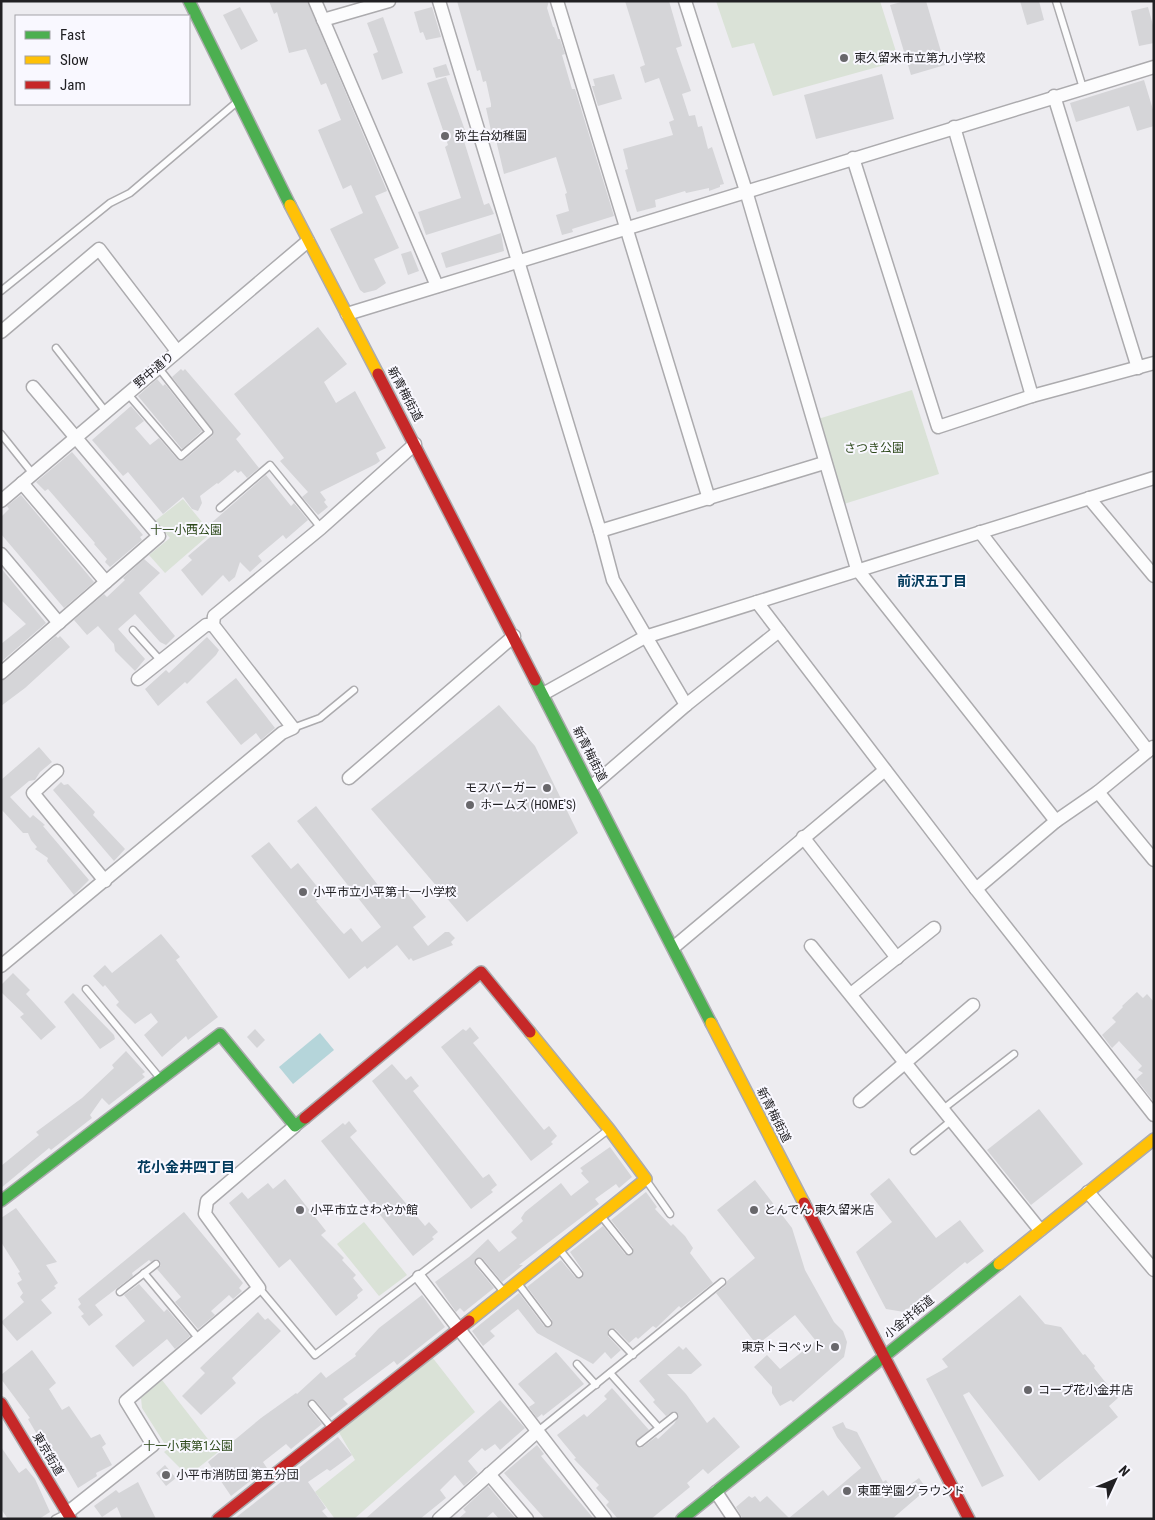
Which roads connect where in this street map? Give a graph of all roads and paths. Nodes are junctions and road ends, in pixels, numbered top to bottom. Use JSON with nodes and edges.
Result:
{"nodes":[{"id":1,"x":189,"y":1,"type":"edge"},
{"id":2,"x":315,"y":1,"type":"edge"},
{"id":3,"x":389,"y":1,"type":"edge"},
{"id":4,"x":440,"y":1,"type":"edge"},
{"id":5,"x":557,"y":1,"type":"edge"},
{"id":6,"x":685,"y":1,"type":"edge"},
{"id":7,"x":1056,"y":1,"type":"edge"},
{"id":8,"x":1063,"y":1,"type":"edge"},
{"id":9,"x":1059,"y":10,"type":"junction"},
{"id":10,"x":323,"y":20,"type":"junction"},
{"id":11,"x":1153,"y":69,"type":"edge"},
{"id":12,"x":1082,"y":88,"type":"junction"},
{"id":13,"x":1054,"y":96,"type":"junction"},
{"id":14,"x":237,"y":102,"type":"junction"},
{"id":15,"x":954,"y":127,"type":"junction"},
{"id":16,"x":854,"y":158,"type":"junction"},
{"id":17,"x":746,"y":190,"type":"junction"},
{"id":18,"x":627,"y":228,"type":"junction"},
{"id":19,"x":308,"y":241,"type":"junction"},
{"id":20,"x":518,"y":260,"type":"junction"},
{"id":21,"x":437,"y":286,"type":"junction"},
{"id":22,"x":1,"y":291,"type":"edge"},
{"id":23,"x":347,"y":314,"type":"junction"},
{"id":24,"x":1,"y":332,"type":"edge"},
{"id":25,"x":56,"y":348,"type":"dead end"},
{"id":26,"x":177,"y":350,"type":"junction"},
{"id":27,"x":1154,"y":363,"type":"edge"},
{"id":28,"x":158,"y":367,"type":"junction"},
{"id":29,"x":1138,"y":368,"type":"junction"},
{"id":30,"x":33,"y":387,"type":"dead end"},
{"id":31,"x":127,"y":393,"type":"junction"},
{"id":32,"x":1032,"y":396,"type":"junction"},
{"id":33,"x":106,"y":412,"type":"junction"},
{"id":34,"x":1,"y":434,"type":"edge"},
{"id":35,"x":75,"y":438,"type":"junction"},
{"id":36,"x":415,"y":444,"type":"junction"},
{"id":37,"x":824,"y":463,"type":"junction"},
{"id":38,"x":33,"y":474,"type":"junction"},
{"id":39,"x":1154,"y":478,"type":"edge"},
{"id":40,"x":22,"y":483,"type":"junction"},
{"id":41,"x":1089,"y":498,"type":"junction"},
{"id":42,"x":709,"y":499,"type":"junction"},
{"id":43,"x":1,"y":501,"type":"edge"},
{"id":44,"x":220,"y":508,"type":"dead end"},
{"id":45,"x":321,"y":528,"type":"junction"},
{"id":46,"x":600,"y":531,"type":"junction"},
{"id":47,"x":980,"y":532,"type":"junction"},
{"id":48,"x":1,"y":554,"type":"edge"},
{"id":49,"x":857,"y":569,"type":"junction"},
{"id":50,"x":1154,"y":576,"type":"edge"},
{"id":51,"x":106,"y":582,"type":"junction"},
{"id":52,"x":757,"y":602,"type":"junction"},
{"id":53,"x":59,"y":623,"type":"junction"},
{"id":54,"x":213,"y":625,"type":"junction"},
{"id":55,"x":133,"y":630,"type":"dead end"},
{"id":56,"x":779,"y":631,"type":"junction"},
{"id":57,"x":514,"y":636,"type":"junction"},
{"id":58,"x":645,"y":637,"type":"junction"},
{"id":59,"x":161,"y":661,"type":"junction"},
{"id":60,"x":1,"y":674,"type":"edge"},
{"id":61,"x":138,"y":680,"type":"dead end"},
{"id":62,"x":354,"y":690,"type":"dead end"},
{"id":63,"x":543,"y":694,"type":"junction"},
{"id":64,"x":686,"y":705,"type":"junction"},
{"id":65,"x":293,"y":728,"type":"junction"},
{"id":66,"x":1151,"y":749,"type":"edge"},
{"id":67,"x":885,"y":770,"type":"junction"},
{"id":68,"x":57,"y":771,"type":"dead end"},
{"id":69,"x":349,"y":778,"type":"dead end"},
{"id":70,"x":591,"y":787,"type":"junction"},
{"id":71,"x":1098,"y":792,"type":"junction"},
{"id":72,"x":1056,"y":821,"type":"junction"},
{"id":73,"x":803,"y":837,"type":"junction"},
{"id":74,"x":1154,"y":860,"type":"edge"},
{"id":75,"x":105,"y":881,"type":"junction"},
{"id":76,"x":976,"y":889,"type":"junction"},
{"id":77,"x":934,"y":928,"type":"dead end"},
{"id":78,"x":811,"y":946,"type":"dead end"},
{"id":79,"x":674,"y":947,"type":"junction"},
{"id":80,"x":898,"y":958,"type":"junction"},
{"id":81,"x":1,"y":966,"type":"edge"},
{"id":82,"x":86,"y":989,"type":"dead end"},
{"id":83,"x":850,"y":994,"type":"junction"},
{"id":84,"x":973,"y":1006,"type":"dead end"},
{"id":85,"x":1014,"y":1054,"type":"dead end"},
{"id":86,"x":905,"y":1063,"type":"junction"},
{"id":87,"x":160,"y":1078,"type":"junction"},
{"id":88,"x":860,"y":1101,"type":"dead end"},
{"id":89,"x":943,"y":1109,"type":"junction"},
{"id":90,"x":1154,"y":1115,"type":"edge"},
{"id":91,"x":952,"y":1120,"type":"junction"},
{"id":92,"x":295,"y":1126,"type":"junction"},
{"id":93,"x":609,"y":1129,"type":"junction"},
{"id":94,"x":1154,"y":1139,"type":"edge"},
{"id":95,"x":914,"y":1151,"type":"dead end"},
{"id":96,"x":646,"y":1179,"type":"junction"},
{"id":97,"x":1088,"y":1192,"type":"junction"},
{"id":98,"x":1,"y":1201,"type":"edge"},
{"id":99,"x":670,"y":1214,"type":"dead end"},
{"id":100,"x":600,"y":1215,"type":"junction"},
{"id":101,"x":1040,"y":1230,"type":"junction"},
{"id":102,"x":559,"y":1248,"type":"junction"},
{"id":103,"x":628,"y":1251,"type":"dead end"},
{"id":104,"x":480,"y":1262,"type":"dead end"},
{"id":105,"x":156,"y":1264,"type":"dead end"},
{"id":106,"x":1154,"y":1270,"type":"edge"},
{"id":107,"x":144,"y":1273,"type":"junction"},
{"id":108,"x":579,"y":1274,"type":"dead end"},
{"id":109,"x":419,"y":1276,"type":"junction"},
{"id":110,"x":517,"y":1282,"type":"junction"},
{"id":111,"x":722,"y":1282,"type":"dead end"},
{"id":112,"x":259,"y":1288,"type":"junction"},
{"id":113,"x":120,"y":1292,"type":"dead end"},
{"id":114,"x":504,"y":1292,"type":"junction"},
{"id":115,"x":548,"y":1323,"type":"dead end"},
{"id":116,"x":458,"y":1329,"type":"junction"},
{"id":117,"x":612,"y":1333,"type":"dead end"},
{"id":118,"x":198,"y":1339,"type":"junction"},
{"id":119,"x":633,"y":1355,"type":"junction"},
{"id":120,"x":883,"y":1355,"type":"junction"},
{"id":121,"x":577,"y":1364,"type":"dead end"},
{"id":122,"x":610,"y":1373,"type":"junction"},
{"id":123,"x":596,"y":1385,"type":"junction"},
{"id":124,"x":1,"y":1403,"type":"edge"},
{"id":125,"x":312,"y":1404,"type":"dead end"},
{"id":126,"x":674,"y":1416,"type":"dead end"},
{"id":127,"x":5,"y":1418,"type":"edge"},
{"id":128,"x":332,"y":1428,"type":"junction"},
{"id":129,"x":659,"y":1428,"type":"junction"},
{"id":130,"x":538,"y":1431,"type":"junction"},
{"id":131,"x":640,"y":1443,"type":"dead end"},
{"id":132,"x":489,"y":1474,"type":"junction"},
{"id":133,"x":716,"y":1492,"type":"junction"},
{"id":134,"x":69,"y":1516,"type":"edge"},
{"id":135,"x":55,"y":1519,"type":"edge"},
{"id":136,"x":218,"y":1519,"type":"edge"},
{"id":137,"x":439,"y":1519,"type":"edge"},
{"id":138,"x":528,"y":1519,"type":"edge"},
{"id":139,"x":605,"y":1519,"type":"edge"},
{"id":140,"x":682,"y":1519,"type":"edge"},
{"id":141,"x":734,"y":1519,"type":"edge"},
{"id":142,"x":969,"y":1519,"type":"edge"}],
"edges":[{"from":1,"to":14,"type":"main road","name":"新青梅街道"},
{"from":2,"to":10,"type":"street"},
{"from":3,"to":10,"type":"street"},
{"from":4,"to":20,"type":"street"},
{"from":5,"to":18,"type":"street"},
{"from":6,"to":17,"type":"street"},
{"from":7,"to":9,"type":"lane"},
{"from":8,"to":9,"type":"lane"},
{"from":9,"to":12,"type":"lane"},
{"from":10,"to":21,"type":"street"},
{"from":11,"to":12,"type":"street"},
{"from":12,"to":13,"type":"street"},
{"from":13,"to":15,"type":"street"},
{"from":13,"to":29,"type":"street"},
{"from":14,"to":19,"type":"main road","name":"新青梅街道"},
{"from":14,"to":22,"type":"lane"},
{"from":15,"to":16,"type":"street"},
{"from":15,"to":32,"type":"street"},
{"from":16,"to":17,"type":"street"},
{"from":16,"to":32,"type":"street"},
{"from":17,"to":18,"type":"street"},
{"from":17,"to":37,"type":"street"},
{"from":18,"to":20,"type":"street"},
{"from":18,"to":42,"type":"street"},
{"from":19,"to":23,"type":"main road","name":"新青梅街道"},
{"from":19,"to":26,"type":"street","name":"野中通り"},
{"from":20,"to":21,"type":"street"},
{"from":20,"to":46,"type":"street"},
{"from":21,"to":23,"type":"street"},
{"from":23,"to":36,"type":"main road","name":"新青梅街道"},
{"from":24,"to":26,"type":"street"},
{"from":25,"to":33,"type":"lane"},
{"from":26,"to":28,"type":"street","name":"野中通り"},
{"from":27,"to":29,"type":"street"},
{"from":28,"to":31,"type":"street","name":"野中通り"},
{"from":28,"to":31,"type":"lane"},
{"from":29,"to":32,"type":"street"},
{"from":30,"to":35,"type":"street"},
{"from":31,"to":33,"type":"street","name":"野中通り"},
{"from":33,"to":35,"type":"street","name":"野中通り"},
{"from":34,"to":38,"type":"lane"},
{"from":35,"to":38,"type":"street","name":"野中通り"},
{"from":35,"to":51,"type":"street"},
{"from":36,"to":45,"type":"street"},
{"from":36,"to":57,"type":"main road","name":"新青梅街道"},
{"from":37,"to":42,"type":"street"},
{"from":37,"to":49,"type":"street"},
{"from":38,"to":40,"type":"street","name":"野中通り"},
{"from":39,"to":41,"type":"street"},
{"from":40,"to":43,"type":"street","name":"野中通り"},
{"from":40,"to":51,"type":"street"},
{"from":41,"to":47,"type":"street"},
{"from":41,"to":50,"type":"street"},
{"from":42,"to":46,"type":"street"},
{"from":44,"to":45,"type":"lane"},
{"from":45,"to":54,"type":"street"},
{"from":46,"to":58,"type":"street"},
{"from":47,"to":49,"type":"street"},
{"from":47,"to":66,"type":"street"},
{"from":48,"to":53,"type":"street"},
{"from":49,"to":52,"type":"street"},
{"from":49,"to":72,"type":"street"},
{"from":51,"to":53,"type":"street"},
{"from":52,"to":56,"type":"street"},
{"from":52,"to":58,"type":"street"},
{"from":53,"to":60,"type":"street"},
{"from":54,"to":59,"type":"street"},
{"from":54,"to":65,"type":"street"},
{"from":55,"to":59,"type":"lane"},
{"from":56,"to":64,"type":"street"},
{"from":56,"to":67,"type":"street"},
{"from":57,"to":63,"type":"main road","name":"新青梅街道"},
{"from":57,"to":69,"type":"street"},
{"from":58,"to":63,"type":"street"},
{"from":58,"to":64,"type":"street"},
{"from":59,"to":61,"type":"street"},
{"from":62,"to":65,"type":"lane"},
{"from":63,"to":70,"type":"main road","name":"新青梅街道"},
{"from":64,"to":70,"type":"street"},
{"from":65,"to":75,"type":"street"},
{"from":66,"to":71,"type":"street"},
{"from":67,"to":73,"type":"street"},
{"from":67,"to":76,"type":"street"},
{"from":68,"to":75,"type":"street"},
{"from":70,"to":79,"type":"main road","name":"新青梅街道"},
{"from":71,"to":72,"type":"street"},
{"from":71,"to":74,"type":"street"},
{"from":72,"to":76,"type":"street"},
{"from":73,"to":79,"type":"street"},
{"from":73,"to":80,"type":"street"},
{"from":75,"to":81,"type":"street"},
{"from":76,"to":90,"type":"street"},
{"from":77,"to":80,"type":"street"},
{"from":78,"to":83,"type":"street"},
{"from":79,"to":120,"type":"main road","name":"新青梅街道"},
{"from":80,"to":83,"type":"street"},
{"from":82,"to":87,"type":"lane"},
{"from":83,"to":86,"type":"street"},
{"from":84,"to":86,"type":"street"},
{"from":85,"to":89,"type":"lane"},
{"from":86,"to":88,"type":"street"},
{"from":86,"to":89,"type":"street"},
{"from":87,"to":92,"type":"main road"},
{"from":87,"to":98,"type":"main road"},
{"from":89,"to":91,"type":"street"},
{"from":91,"to":95,"type":"lane"},
{"from":91,"to":101,"type":"street"},
{"from":92,"to":93,"type":"main road"},
{"from":92,"to":112,"type":"street"},
{"from":93,"to":96,"type":"main road"},
{"from":93,"to":109,"type":"lane"},
{"from":94,"to":97,"type":"main road","name":"小金井街道"},
{"from":96,"to":99,"type":"lane"},
{"from":96,"to":100,"type":"main road"},
{"from":97,"to":101,"type":"main road","name":"小金井街道"},
{"from":97,"to":106,"type":"street"},
{"from":100,"to":102,"type":"main road"},
{"from":100,"to":103,"type":"lane"},
{"from":101,"to":120,"type":"main road","name":"小金井街道"},
{"from":102,"to":108,"type":"lane"},
{"from":102,"to":110,"type":"main road"},
{"from":104,"to":114,"type":"lane"},
{"from":105,"to":107,"type":"lane"},
{"from":107,"to":113,"type":"lane"},
{"from":107,"to":118,"type":"lane"},
{"from":109,"to":112,"type":"lane"},
{"from":109,"to":116,"type":"street"},
{"from":110,"to":114,"type":"main road"},
{"from":110,"to":115,"type":"lane"},
{"from":111,"to":119,"type":"lane"},
{"from":112,"to":118,"type":"street"},
{"from":114,"to":116,"type":"main road"},
{"from":116,"to":128,"type":"main road"},
{"from":116,"to":130,"type":"street"},
{"from":117,"to":119,"type":"lane"},
{"from":118,"to":134,"type":"street"},
{"from":119,"to":122,"type":"lane"},
{"from":120,"to":133,"type":"main road","name":"小金井街道"},
{"from":120,"to":142,"type":"main road","name":"新青梅街道"},
{"from":121,"to":123,"type":"lane"},
{"from":122,"to":123,"type":"lane"},
{"from":122,"to":129,"type":"lane"},
{"from":123,"to":130,"type":"lane"},
{"from":124,"to":127,"type":"main road","name":"東京街道"},
{"from":125,"to":128,"type":"lane"},
{"from":126,"to":129,"type":"lane"},
{"from":127,"to":134,"type":"main road","name":"東京街道"},
{"from":128,"to":136,"type":"main road"},
{"from":129,"to":131,"type":"lane"},
{"from":130,"to":132,"type":"street"},
{"from":130,"to":139,"type":"street"},
{"from":132,"to":137,"type":"street"},
{"from":132,"to":138,"type":"street"},
{"from":133,"to":140,"type":"main road","name":"小金井街道"},
{"from":133,"to":141,"type":"street"},
{"from":134,"to":135,"type":"lane"}]}
